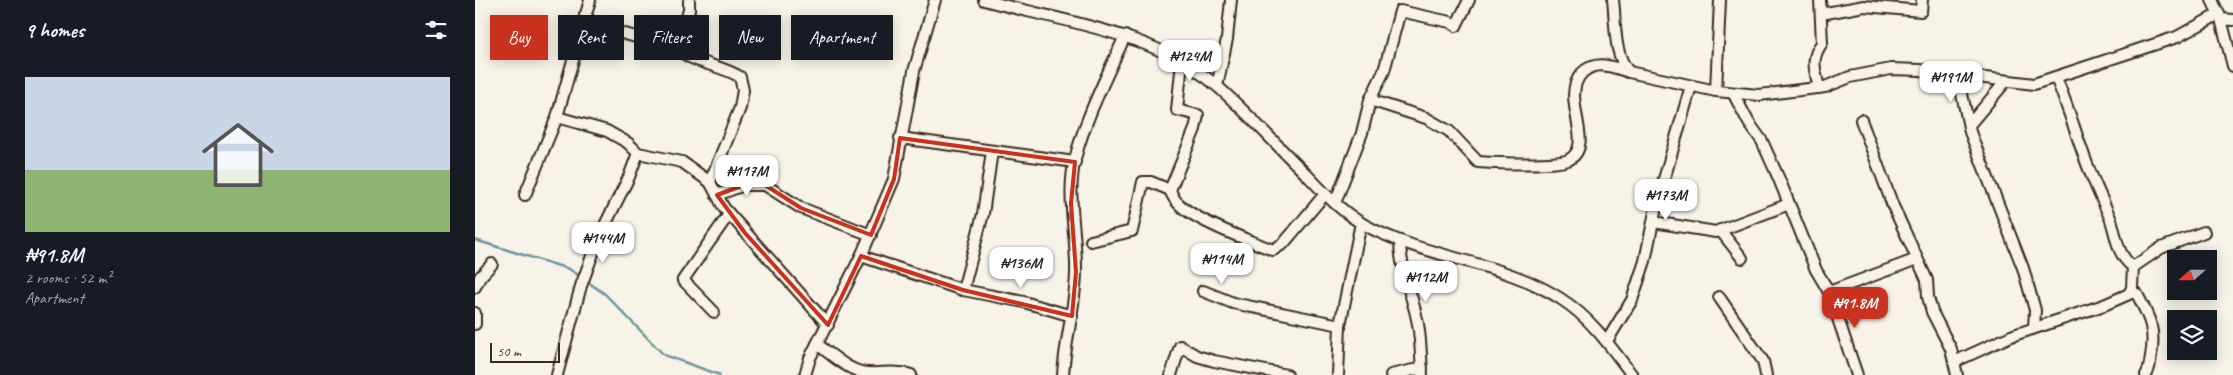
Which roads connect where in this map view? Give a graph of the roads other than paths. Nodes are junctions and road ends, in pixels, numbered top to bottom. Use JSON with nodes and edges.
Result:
{"nodes":[{"id":1,"x":590,"y":0,"type":"edge"},
{"id":2,"x":689,"y":0,"type":"edge"},
{"id":3,"x":935,"y":0,"type":"edge"},
{"id":4,"x":986,"y":0,"type":"edge"},
{"id":5,"x":1231,"y":0,"type":"edge"},
{"id":6,"x":1469,"y":0,"type":"edge"},
{"id":7,"x":1613,"y":0,"type":"edge"},
{"id":8,"x":1720,"y":0,"type":"edge"},
{"id":9,"x":1820,"y":0,"type":"edge"},
{"id":10,"x":1922,"y":0,"type":"edge"},
{"id":11,"x":2212,"y":0,"type":"edge"},
{"id":12,"x":1821,"y":14,"type":"junction"},
{"id":13,"x":585,"y":15,"type":"edge"},
{"id":14,"x":687,"y":15,"type":"edge"},
{"id":15,"x":2220,"y":16,"type":"junction"},
{"id":16,"x":2233,"y":20,"type":"edge"},
{"id":17,"x":1125,"y":36,"type":"junction"},
{"id":18,"x":1619,"y":55,"type":"junction"},
{"id":19,"x":573,"y":60,"type":"edge"},
{"id":20,"x":700,"y":60,"type":"edge"},
{"id":21,"x":1182,"y":62,"type":"junction"},
{"id":22,"x":1609,"y":66,"type":"junction"},
{"id":23,"x":2233,"y":66,"type":"edge"},
{"id":24,"x":1629,"y":72,"type":"junction"},
{"id":25,"x":1958,"y":75,"type":"junction"},
{"id":26,"x":2056,"y":78,"type":"junction"},
{"id":27,"x":2006,"y":81,"type":"junction"},
{"id":28,"x":1217,"y":86,"type":"junction"},
{"id":29,"x":1691,"y":86,"type":"junction"},
{"id":30,"x":1819,"y":88,"type":"junction"},
{"id":31,"x":1716,"y":91,"type":"junction"},
{"id":32,"x":1733,"y":93,"type":"junction"},
{"id":33,"x":1370,"y":100,"type":"junction"},
{"id":34,"x":557,"y":117,"type":"junction"},
{"id":35,"x":1861,"y":120,"type":"dead end"},
{"id":36,"x":1969,"y":125,"type":"junction"},
{"id":37,"x":900,"y":138,"type":"junction"},
{"id":38,"x":992,"y":151,"type":"junction"},
{"id":39,"x":638,"y":153,"type":"junction"},
{"id":40,"x":1075,"y":162,"type":"junction"},
{"id":41,"x":710,"y":182,"type":"junction"},
{"id":42,"x":1170,"y":190,"type":"junction"},
{"id":43,"x":1325,"y":194,"type":"junction"},
{"id":44,"x":525,"y":195,"type":"dead end"},
{"id":45,"x":717,"y":195,"type":"junction"},
{"id":46,"x":1335,"y":203,"type":"junction"},
{"id":47,"x":1789,"y":204,"type":"junction"},
{"id":48,"x":729,"y":214,"type":"junction"},
{"id":49,"x":1653,"y":222,"type":"junction"},
{"id":50,"x":1361,"y":223,"type":"junction"},
{"id":51,"x":1720,"y":230,"type":"junction"},
{"id":52,"x":2204,"y":232,"type":"dead end"},
{"id":53,"x":871,"y":235,"type":"junction"},
{"id":54,"x":1091,"y":241,"type":"dead end"},
{"id":55,"x":1400,"y":241,"type":"junction"},
{"id":56,"x":862,"y":254,"type":"junction"},
{"id":57,"x":1742,"y":258,"type":"dead end"},
{"id":58,"x":1917,"y":259,"type":"junction"},
{"id":59,"x":492,"y":264,"type":"dead end"},
{"id":60,"x":2133,"y":267,"type":"junction"},
{"id":61,"x":475,"y":287,"type":"edge"},
{"id":62,"x":963,"y":290,"type":"junction"},
{"id":63,"x":1203,"y":291,"type":"dead end"},
{"id":64,"x":1829,"y":292,"type":"junction"},
{"id":65,"x":2131,"y":292,"type":"junction"},
{"id":66,"x":1719,"y":297,"type":"dead end"},
{"id":67,"x":475,"y":312,"type":"edge"},
{"id":68,"x":714,"y":312,"type":"dead end"},
{"id":69,"x":1073,"y":316,"type":"junction"},
{"id":70,"x":475,"y":324,"type":"edge"},
{"id":71,"x":828,"y":325,"type":"junction"},
{"id":72,"x":1340,"y":325,"type":"junction"},
{"id":73,"x":2034,"y":328,"type":"junction"},
{"id":74,"x":1607,"y":341,"type":"junction"},
{"id":75,"x":817,"y":344,"type":"junction"},
{"id":76,"x":1954,"y":362,"type":"junction"},
{"id":77,"x":1422,"y":371,"type":"edge"},
{"id":78,"x":557,"y":375,"type":"edge"},
{"id":79,"x":805,"y":375,"type":"edge"},
{"id":80,"x":911,"y":375,"type":"edge"},
{"id":81,"x":1063,"y":375,"type":"edge"},
{"id":82,"x":1171,"y":375,"type":"edge"},
{"id":83,"x":1287,"y":375,"type":"edge"},
{"id":84,"x":1338,"y":375,"type":"edge"},
{"id":85,"x":1391,"y":375,"type":"edge"},
{"id":86,"x":1632,"y":375,"type":"edge"},
{"id":87,"x":1766,"y":375,"type":"edge"},
{"id":88,"x":1857,"y":375,"type":"edge"},
{"id":89,"x":1957,"y":375,"type":"edge"},
{"id":90,"x":2146,"y":375,"type":"edge"}],
"edges":[{"from":1,"to":13,"type":"street"},
{"from":2,"to":14,"type":"street"},
{"from":3,"to":37,"type":"street"},
{"from":4,"to":17,"type":"street"},
{"from":5,"to":28,"type":"street"},
{"from":6,"to":33,"type":"street"},
{"from":7,"to":18,"type":"street"},
{"from":8,"to":31,"type":"street"},
{"from":9,"to":12,"type":"street"},
{"from":10,"to":12,"type":"street"},
{"from":11,"to":15,"type":"street"},
{"from":12,"to":30,"type":"street"},
{"from":15,"to":16,"type":"street"},
{"from":15,"to":23,"type":"street"},
{"from":15,"to":26,"type":"street"},
{"from":17,"to":21,"type":"street"},
{"from":17,"to":40,"type":"street"},
{"from":18,"to":22,"type":"street"},
{"from":18,"to":24,"type":"street"},
{"from":19,"to":34,"type":"street"},
{"from":20,"to":41,"type":"street"},
{"from":21,"to":28,"type":"street"},
{"from":21,"to":42,"type":"street"},
{"from":22,"to":24,"type":"street"},
{"from":22,"to":33,"type":"street"},
{"from":24,"to":29,"type":"street"},
{"from":25,"to":27,"type":"street"},
{"from":25,"to":30,"type":"street"},
{"from":25,"to":36,"type":"street"},
{"from":26,"to":27,"type":"street"},
{"from":26,"to":60,"type":"street"},
{"from":27,"to":36,"type":"street"},
{"from":28,"to":43,"type":"street"},
{"from":29,"to":31,"type":"street"},
{"from":29,"to":49,"type":"street"},
{"from":30,"to":32,"type":"street"},
{"from":31,"to":32,"type":"street"},
{"from":32,"to":47,"type":"street"},
{"from":33,"to":46,"type":"street"},
{"from":34,"to":39,"type":"street"},
{"from":34,"to":44,"type":"street"},
{"from":35,"to":58,"type":"street"},
{"from":36,"to":73,"type":"street"},
{"from":37,"to":38,"type":"street"},
{"from":37,"to":53,"type":"street"},
{"from":38,"to":40,"type":"street"},
{"from":38,"to":62,"type":"street"},
{"from":39,"to":41,"type":"street"},
{"from":39,"to":78,"type":"street"},
{"from":40,"to":69,"type":"street"},
{"from":41,"to":45,"type":"street"},
{"from":42,"to":43,"type":"street"},
{"from":42,"to":54,"type":"street"},
{"from":43,"to":46,"type":"street"},
{"from":45,"to":48,"type":"street"},
{"from":45,"to":53,"type":"street"},
{"from":46,"to":50,"type":"street"},
{"from":47,"to":51,"type":"street"},
{"from":47,"to":64,"type":"street"},
{"from":48,"to":68,"type":"street"},
{"from":48,"to":71,"type":"street"},
{"from":49,"to":51,"type":"street"},
{"from":49,"to":74,"type":"street"},
{"from":50,"to":55,"type":"street"},
{"from":50,"to":72,"type":"street"},
{"from":51,"to":57,"type":"street"},
{"from":52,"to":60,"type":"street"},
{"from":53,"to":56,"type":"street"},
{"from":55,"to":74,"type":"street"},
{"from":55,"to":77,"type":"street"},
{"from":56,"to":62,"type":"street"},
{"from":56,"to":71,"type":"street"},
{"from":58,"to":64,"type":"street"},
{"from":58,"to":76,"type":"street"},
{"from":59,"to":61,"type":"street"},
{"from":60,"to":65,"type":"street"},
{"from":62,"to":69,"type":"street"},
{"from":63,"to":72,"type":"street"},
{"from":64,"to":88,"type":"street"},
{"from":65,"to":73,"type":"street"},
{"from":65,"to":90,"type":"street"},
{"from":66,"to":87,"type":"street"},
{"from":67,"to":70,"type":"street"},
{"from":69,"to":81,"type":"street"},
{"from":71,"to":75,"type":"street"},
{"from":72,"to":84,"type":"street"},
{"from":73,"to":76,"type":"street"},
{"from":74,"to":86,"type":"street"},
{"from":75,"to":79,"type":"street"},
{"from":75,"to":80,"type":"street"},
{"from":76,"to":89,"type":"street"},
{"from":77,"to":85,"type":"street"},
{"from":82,"to":83,"type":"street"}]}
